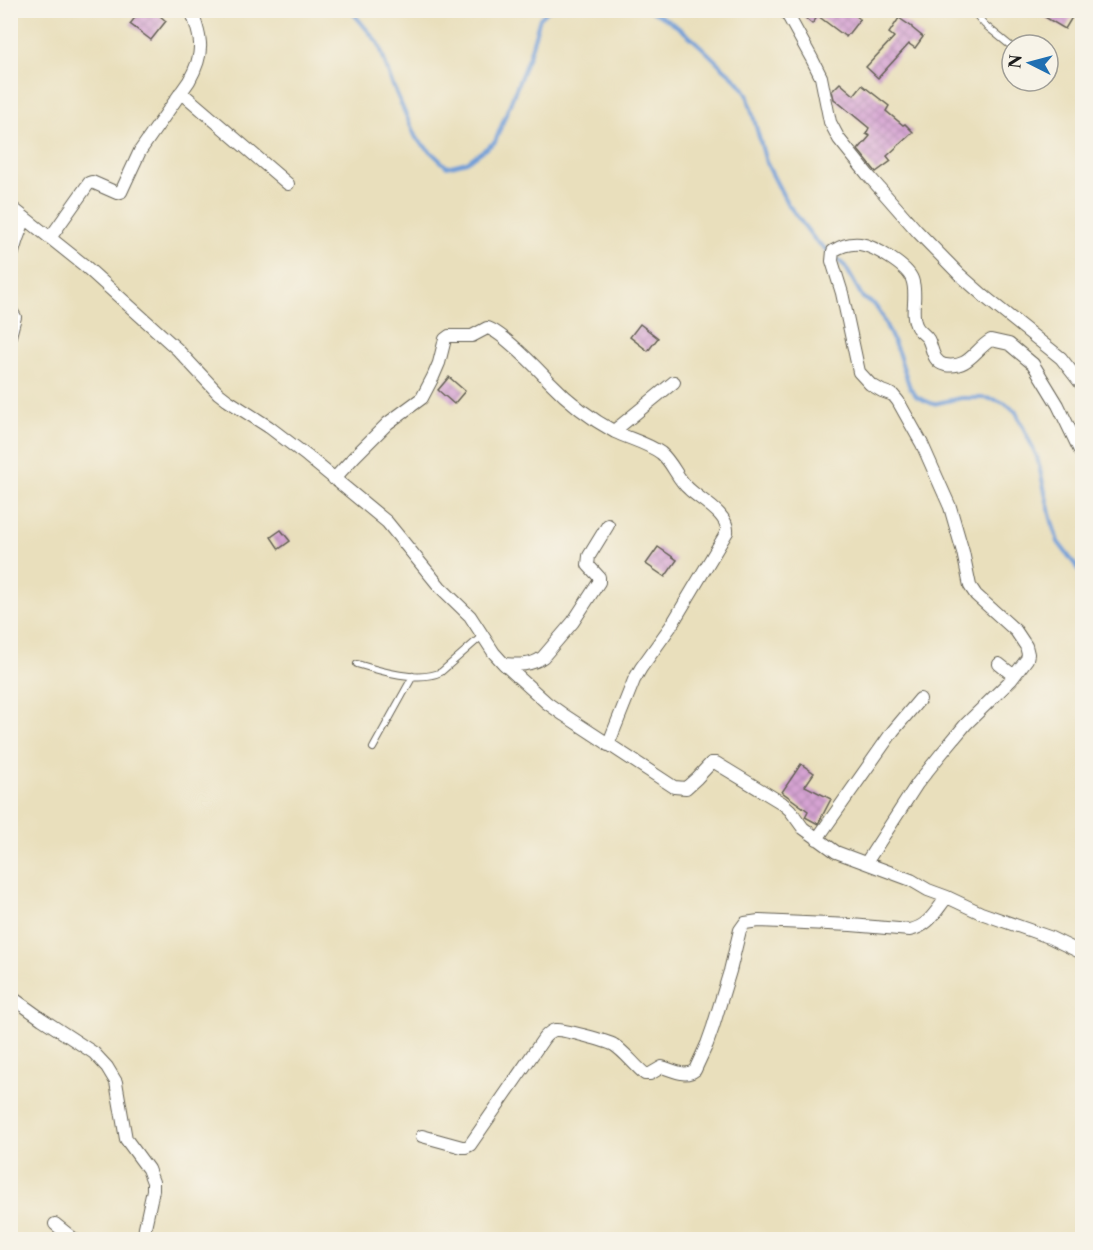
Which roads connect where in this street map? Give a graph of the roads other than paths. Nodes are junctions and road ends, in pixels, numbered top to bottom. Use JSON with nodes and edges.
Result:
{"nodes":[{"id":1,"x":191,"y":10,"type":"edge"},
{"id":2,"x":784,"y":10,"type":"edge"},
{"id":3,"x":972,"y":10,"type":"edge"},
{"id":4,"x":1000,"y":37,"type":"edge"},
{"id":5,"x":181,"y":92,"type":"junction"},
{"id":6,"x":288,"y":184,"type":"dead end"},
{"id":7,"x":10,"y":206,"type":"edge"},
{"id":8,"x":25,"y":218,"type":"junction"},
{"id":9,"x":50,"y":238,"type":"junction"},
{"id":10,"x":10,"y":262,"type":"edge"},
{"id":11,"x":10,"y":309,"type":"edge"},
{"id":12,"x":10,"y":336,"type":"edge"},
{"id":13,"x":674,"y":382,"type":"dead end"},
{"id":14,"x":1083,"y":385,"type":"edge"},
{"id":15,"x":614,"y":431,"type":"junction"},
{"id":16,"x":1083,"y":455,"type":"edge"},
{"id":17,"x":334,"y":479,"type":"junction"},
{"id":18,"x":608,"y":525,"type":"dead end"},
{"id":19,"x":483,"y":635,"type":"junction"},
{"id":20,"x":357,"y":664,"type":"dead end"},
{"id":21,"x":504,"y":664,"type":"junction"},
{"id":22,"x":999,"y":664,"type":"dead end"},
{"id":23,"x":413,"y":676,"type":"junction"},
{"id":24,"x":1014,"y":676,"type":"junction"},
{"id":25,"x":920,"y":699,"type":"dead end"},
{"id":26,"x":608,"y":744,"type":"junction"},
{"id":27,"x":373,"y":748,"type":"dead end"},
{"id":28,"x":817,"y":839,"type":"junction"},
{"id":29,"x":866,"y":863,"type":"junction"},
{"id":30,"x":947,"y":897,"type":"junction"},
{"id":31,"x":1083,"y":953,"type":"edge"},
{"id":32,"x":10,"y":996,"type":"edge"},
{"id":33,"x":422,"y":1136,"type":"dead end"},
{"id":34,"x":54,"y":1224,"type":"dead end"},
{"id":35,"x":75,"y":1239,"type":"edge"},
{"id":36,"x":144,"y":1239,"type":"edge"}],
"edges":[{"from":1,"to":5,"type":"street"},
{"from":2,"to":14,"type":"street"},
{"from":3,"to":4,"type":"lane"},
{"from":5,"to":6,"type":"street"},
{"from":5,"to":9,"type":"street"},
{"from":7,"to":8,"type":"street"},
{"from":8,"to":9,"type":"street"},
{"from":8,"to":10,"type":"street"},
{"from":9,"to":17,"type":"street"},
{"from":11,"to":12,"type":"street"},
{"from":13,"to":15,"type":"street"},
{"from":15,"to":17,"type":"street"},
{"from":15,"to":26,"type":"street"},
{"from":16,"to":24,"type":"street"},
{"from":17,"to":19,"type":"street"},
{"from":18,"to":21,"type":"street"},
{"from":19,"to":21,"type":"street"},
{"from":19,"to":23,"type":"lane"},
{"from":20,"to":23,"type":"lane"},
{"from":21,"to":26,"type":"street"},
{"from":22,"to":24,"type":"street"},
{"from":23,"to":27,"type":"lane"},
{"from":24,"to":29,"type":"street"},
{"from":25,"to":28,"type":"street"},
{"from":26,"to":28,"type":"street"},
{"from":28,"to":29,"type":"street"},
{"from":29,"to":30,"type":"street"},
{"from":30,"to":31,"type":"street"},
{"from":30,"to":33,"type":"street"},
{"from":32,"to":36,"type":"street"},
{"from":34,"to":35,"type":"street"}]}
